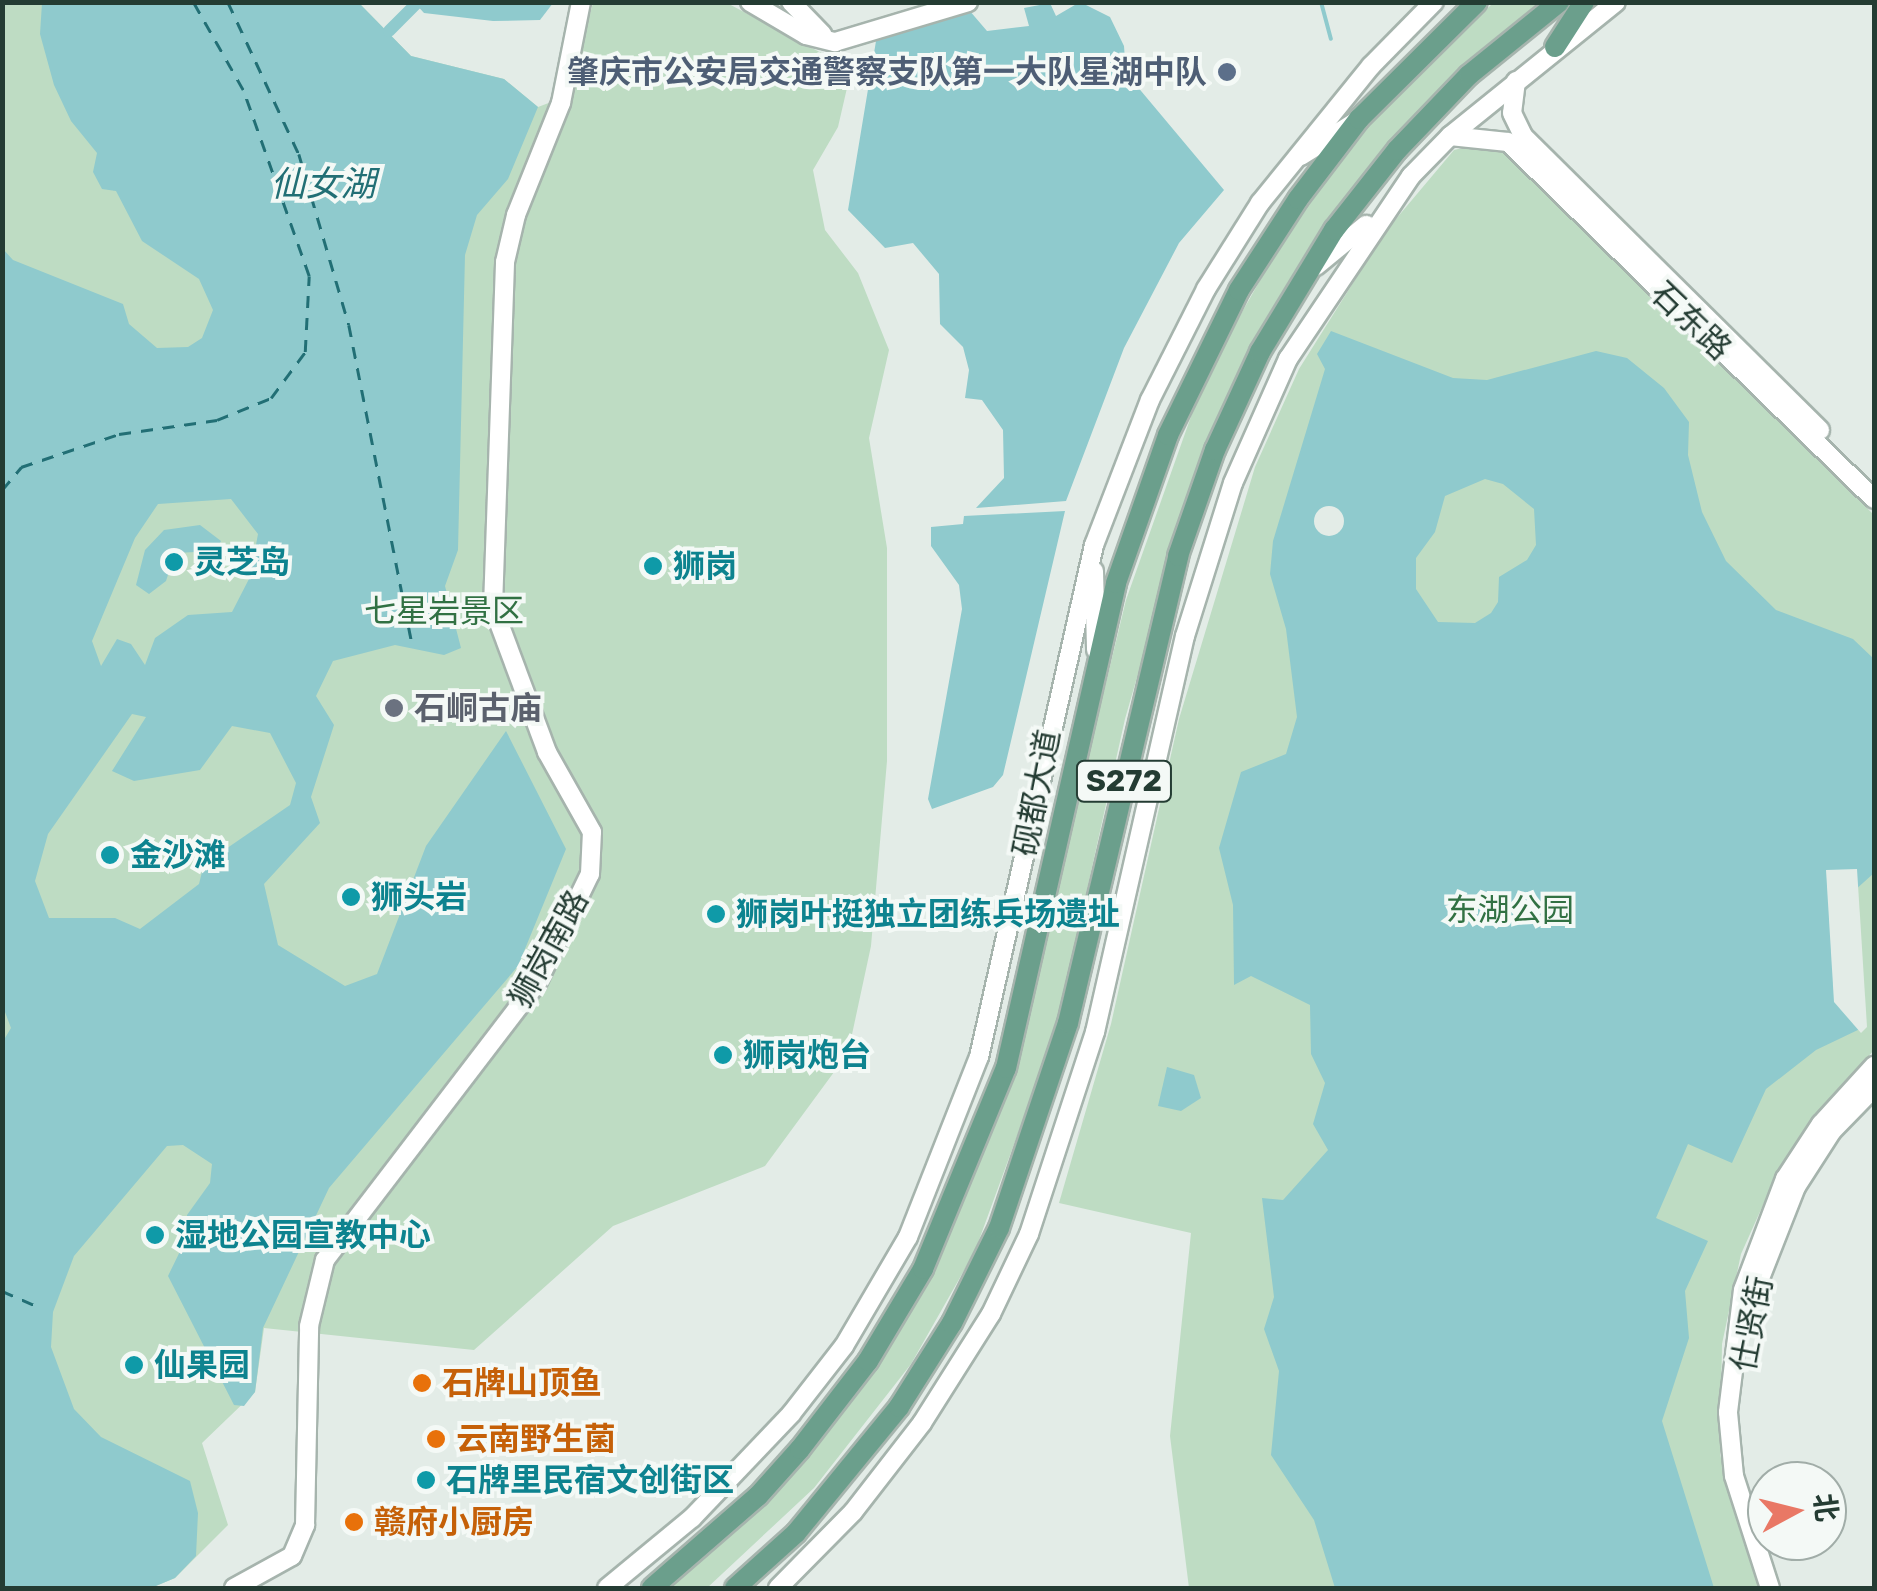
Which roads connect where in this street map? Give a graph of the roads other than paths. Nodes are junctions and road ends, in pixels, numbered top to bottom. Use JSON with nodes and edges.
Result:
{"nodes":[{"id":1,"x":580,"y":2,"type":"edge"},
{"id":2,"x":750,"y":2,"type":"edge"},
{"id":3,"x":791,"y":2,"type":"edge"},
{"id":4,"x":968,"y":2,"type":"edge"},
{"id":5,"x":1434,"y":2,"type":"edge"},
{"id":6,"x":1478,"y":2,"type":"edge"},
{"id":7,"x":1559,"y":2,"type":"edge"},
{"id":8,"x":1584,"y":2,"type":"edge"},
{"id":9,"x":1616,"y":2,"type":"edge"},
{"id":10,"x":836,"y":42,"type":"junction"},
{"id":11,"x":1555,"y":47,"type":"junction"},
{"id":12,"x":1516,"y":81,"type":"junction"},
{"id":13,"x":1360,"y":119,"type":"junction"},
{"id":14,"x":1450,"y":136,"type":"junction"},
{"id":15,"x":1516,"y":139,"type":"junction"},
{"id":16,"x":1288,"y":164,"type":"junction"},
{"id":17,"x":1384,"y":210,"type":"junction"},
{"id":18,"x":1304,"y":276,"type":"junction"},
{"id":19,"x":1874,"y":482,"type":"edge"},
{"id":20,"x":1874,"y":499,"type":"edge"},
{"id":21,"x":1094,"y":545,"type":"junction"},
{"id":22,"x":1162,"y":609,"type":"junction"},
{"id":23,"x":1096,"y":660,"type":"junction"},
{"id":24,"x":1163,"y":724,"type":"junction"},
{"id":25,"x":1874,"y":1066,"type":"edge"},
{"id":26,"x":1874,"y":1088,"type":"edge"},
{"id":27,"x":705,"y":1544,"type":"junction"},
{"id":28,"x":624,"y":1576,"type":"junction"},
{"id":29,"x":234,"y":1588,"type":"edge"},
{"id":30,"x":606,"y":1588,"type":"edge"},
{"id":31,"x":652,"y":1588,"type":"edge"},
{"id":32,"x":735,"y":1588,"type":"edge"},
{"id":33,"x":778,"y":1588,"type":"edge"},
{"id":34,"x":1770,"y":1588,"type":"edge"},
{"id":35,"x":1782,"y":1588,"type":"edge"}],
"edges":[{"from":1,"to":29,"type":"street","name":"狮岗南路"},
{"from":2,"to":10,"type":"street"},
{"from":3,"to":10,"type":"street"},
{"from":4,"to":10,"type":"street"},
{"from":5,"to":16,"type":"street"},
{"from":6,"to":13,"type":"main road","name":"砚都大道","number":"S272"},
{"from":7,"to":18,"type":"main road","number":"S272"},
{"from":8,"to":11,"type":"main road"},
{"from":9,"to":11,"type":"street"},
{"from":11,"to":12,"type":"street"},
{"from":12,"to":14,"type":"street"},
{"from":12,"to":15,"type":"street"},
{"from":13,"to":16,"type":"street"},
{"from":13,"to":23,"type":"main road","name":"砚都大道","number":"S272"},
{"from":14,"to":15,"type":"street"},
{"from":14,"to":17,"type":"street"},
{"from":15,"to":19,"type":"street","name":"石东路"},
{"from":15,"to":20,"type":"street","name":"石东路"},
{"from":16,"to":21,"type":"street"},
{"from":17,"to":18,"type":"street"},
{"from":17,"to":24,"type":"street"},
{"from":18,"to":22,"type":"main road","number":"S272"},
{"from":21,"to":23,"type":"street"},
{"from":21,"to":28,"type":"street"},
{"from":22,"to":24,"type":"street"},
{"from":22,"to":32,"type":"main road","number":"S272"},
{"from":23,"to":27,"type":"main road","name":"砚都大道","number":"S272"},
{"from":24,"to":33,"type":"street"},
{"from":25,"to":34,"type":"street"},
{"from":26,"to":35,"type":"street","name":"仕贤街"},
{"from":27,"to":28,"type":"street"},
{"from":27,"to":31,"type":"main road","name":"砚都大道","number":"S272"},
{"from":28,"to":30,"type":"street"}]}
